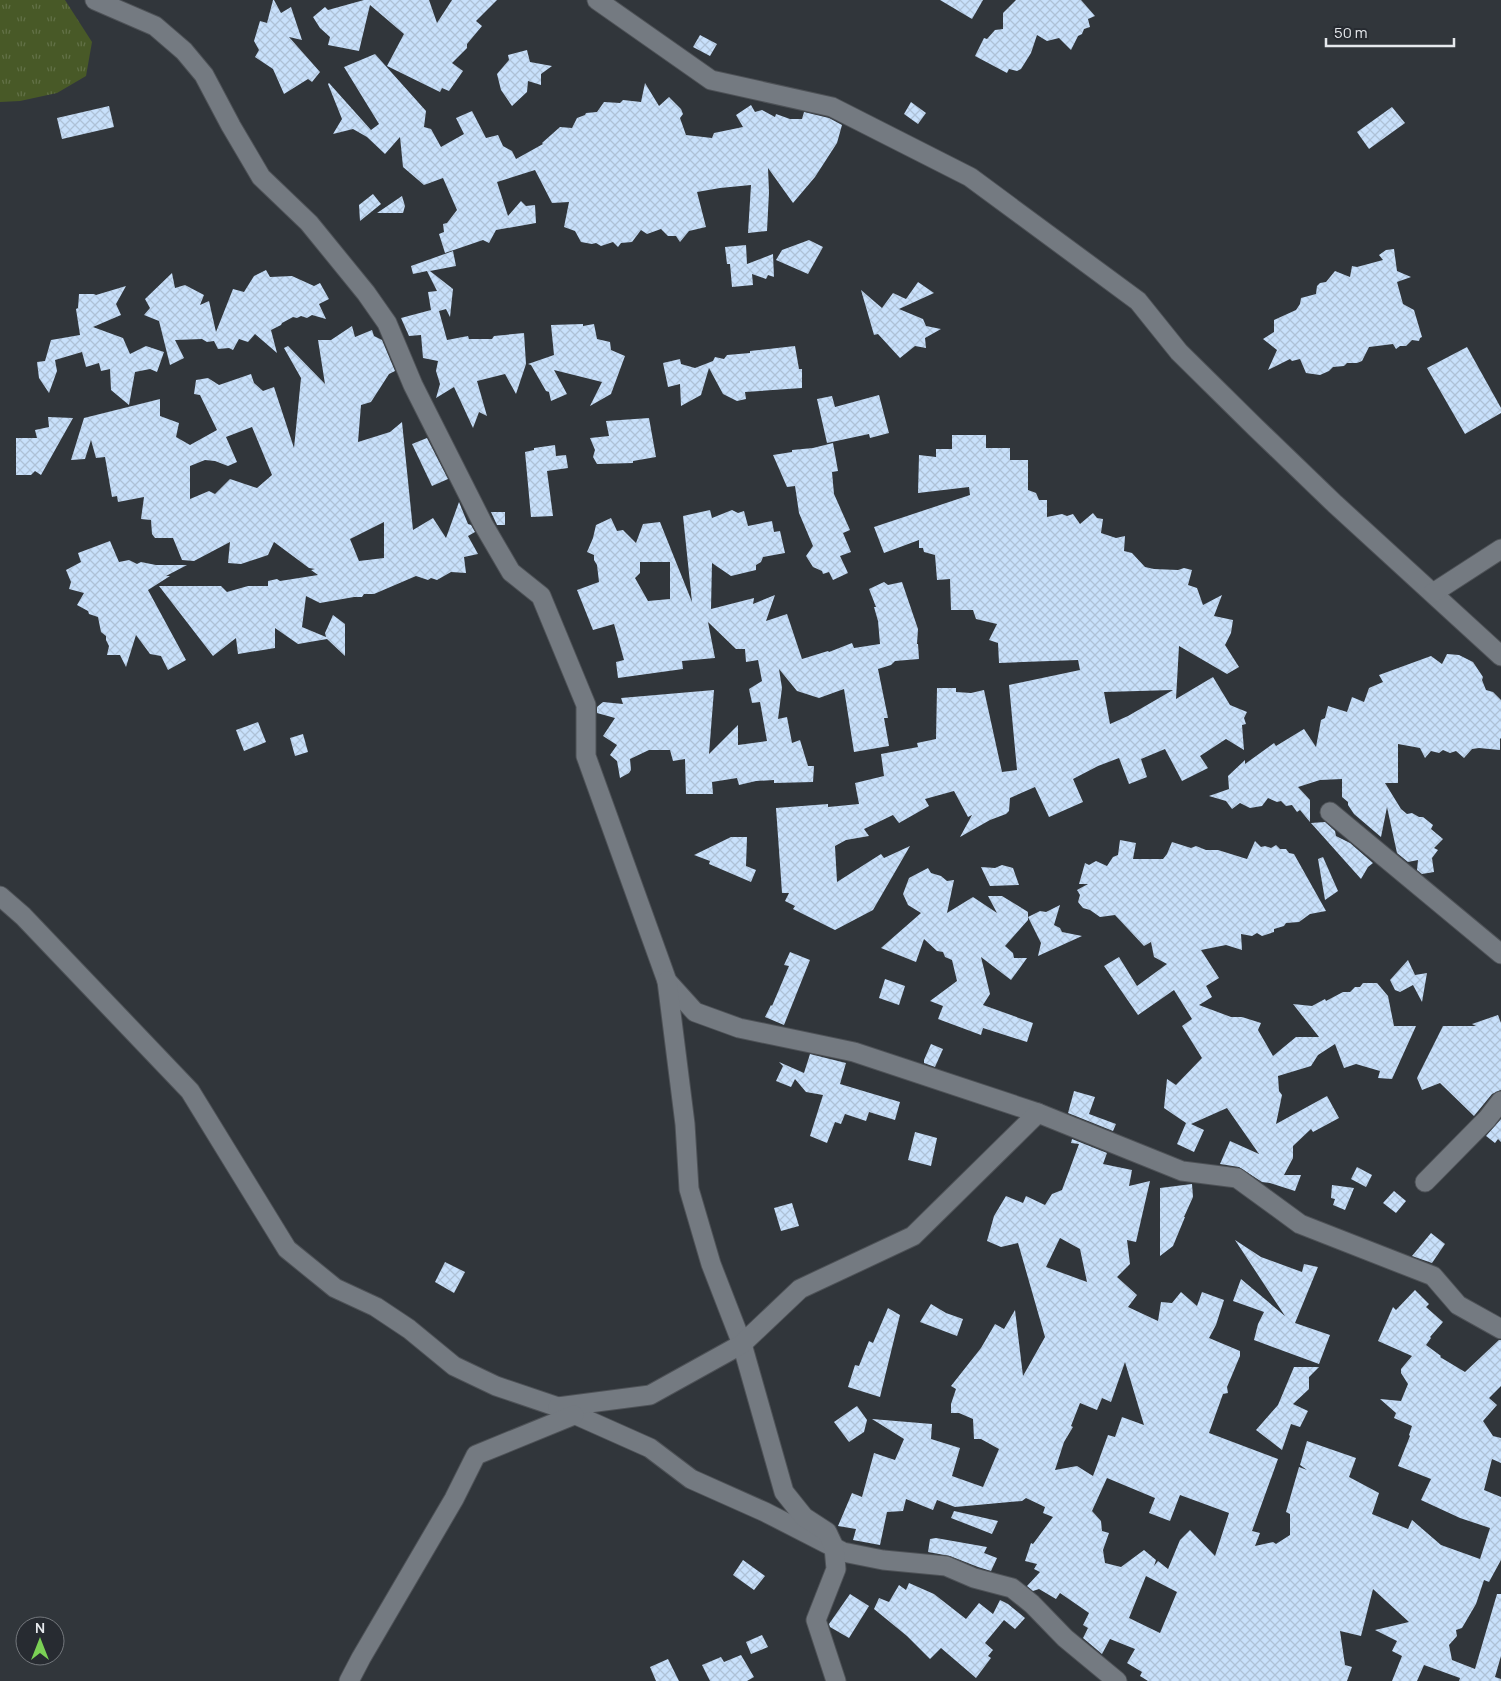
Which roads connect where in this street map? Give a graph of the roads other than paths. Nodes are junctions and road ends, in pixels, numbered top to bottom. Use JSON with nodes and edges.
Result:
{"nodes":[{"id":1,"x":95,"y":0,"type":"edge"},
{"id":2,"x":597,"y":0,"type":"edge"},
{"id":3,"x":1501,"y":549,"type":"edge"},
{"id":4,"x":1433,"y":593,"type":"junction"},
{"id":5,"x":1501,"y":656,"type":"edge"},
{"id":6,"x":1330,"y":812,"type":"dead end"},
{"id":7,"x":0,"y":896,"type":"edge"},
{"id":8,"x":1501,"y":954,"type":"edge"},
{"id":9,"x":667,"y":982,"type":"junction"},
{"id":10,"x":1500,"y":1102,"type":"edge"},
{"id":11,"x":1038,"y":1113,"type":"junction"},
{"id":12,"x":1425,"y":1182,"type":"dead end"},
{"id":13,"x":1501,"y":1329,"type":"edge"},
{"id":14,"x":742,"y":1344,"type":"junction"},
{"id":15,"x":566,"y":1411,"type":"junction"},
{"id":16,"x":834,"y":1547,"type":"junction"},
{"id":17,"x":349,"y":1681,"type":"edge"},
{"id":18,"x":836,"y":1681,"type":"edge"},
{"id":19,"x":1117,"y":1681,"type":"edge"}],
"edges":[{"from":1,"to":9,"type":"street"},
{"from":2,"to":4,"type":"street"},
{"from":3,"to":4,"type":"street"},
{"from":4,"to":5,"type":"street"},
{"from":6,"to":8,"type":"street"},
{"from":7,"to":15,"type":"street"},
{"from":9,"to":11,"type":"street"},
{"from":9,"to":14,"type":"street"},
{"from":10,"to":12,"type":"street"},
{"from":11,"to":13,"type":"street"},
{"from":11,"to":14,"type":"street"},
{"from":14,"to":15,"type":"street"},
{"from":14,"to":16,"type":"street"},
{"from":15,"to":16,"type":"street"},
{"from":15,"to":17,"type":"street"},
{"from":16,"to":18,"type":"street"},
{"from":16,"to":19,"type":"street"}]}
